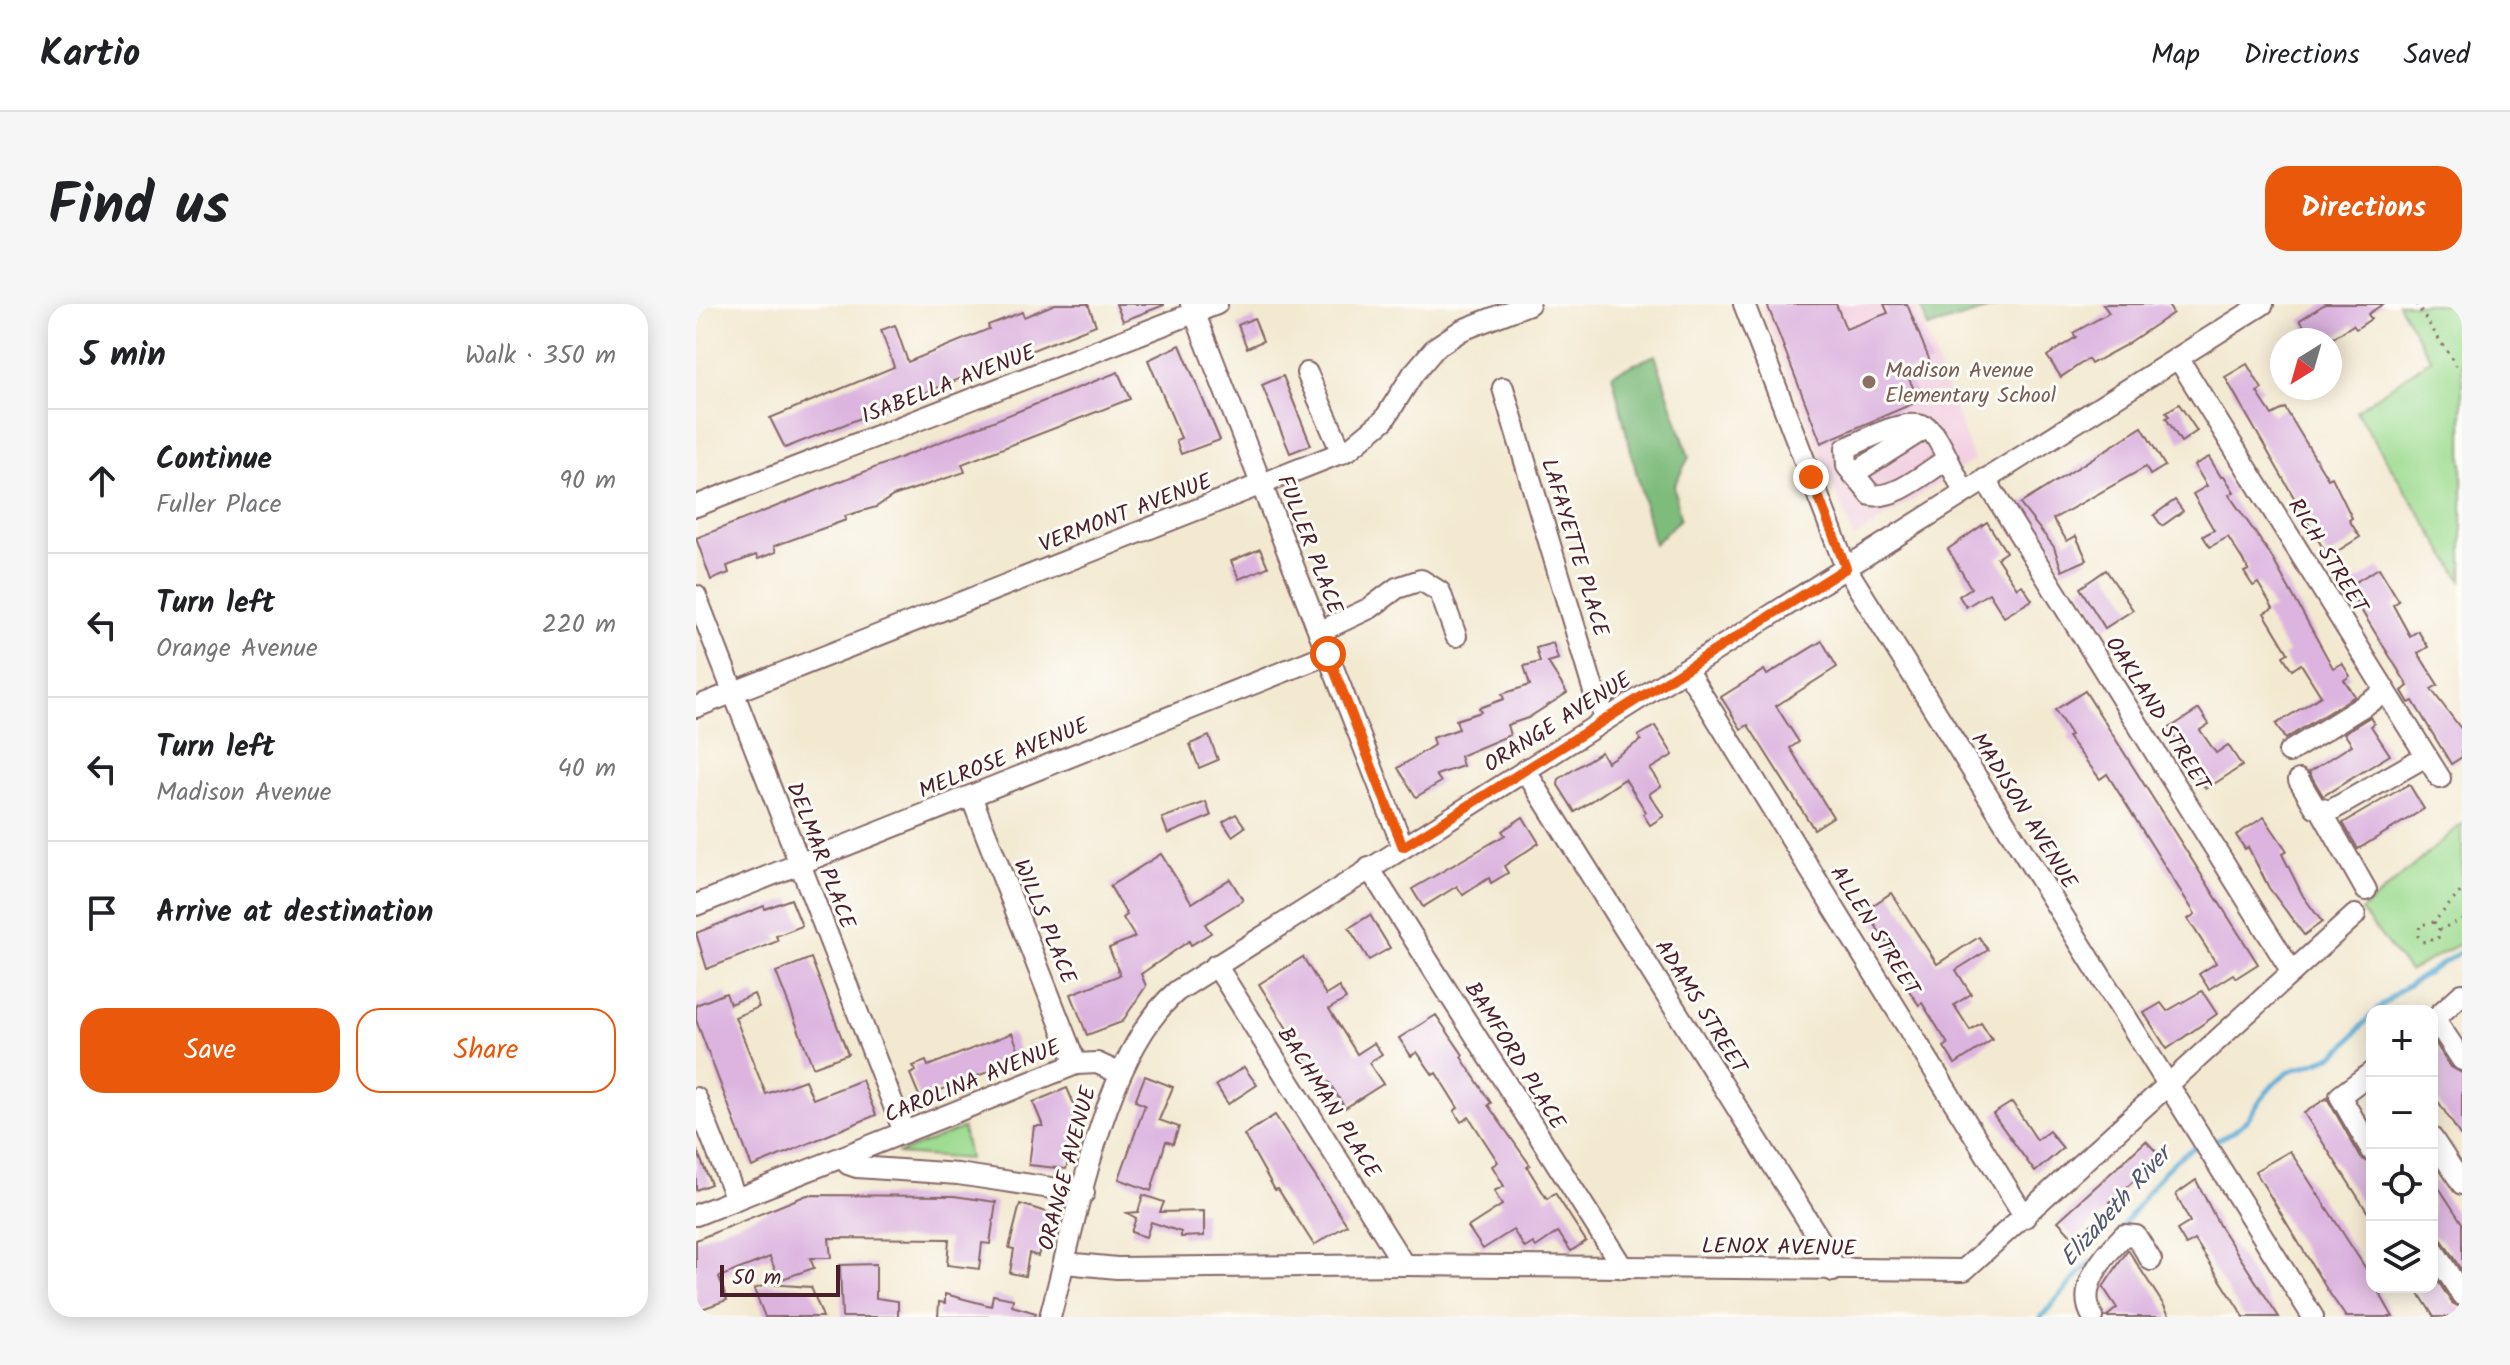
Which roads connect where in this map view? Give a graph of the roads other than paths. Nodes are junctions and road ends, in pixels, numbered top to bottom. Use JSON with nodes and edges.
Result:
{"nodes":[{"id":1,"x":1217,"y":304,"type":"edge"},
{"id":2,"x":1529,"y":304,"type":"edge"},
{"id":3,"x":1744,"y":304,"type":"edge"},
{"id":4,"x":2263,"y":304,"type":"edge"},
{"id":5,"x":1193,"y":308,"type":"edge"},
{"id":6,"x":2178,"y":358,"type":"junction"},
{"id":7,"x":1307,"y":373,"type":"dead end"},
{"id":8,"x":1503,"y":388,"type":"dead end"},
{"id":9,"x":1342,"y":453,"type":"junction"},
{"id":10,"x":1946,"y":460,"type":"junction"},
{"id":11,"x":1985,"y":479,"type":"junction"},
{"id":12,"x":1262,"y":484,"type":"junction"},
{"id":13,"x":1965,"y":492,"type":"junction"},
{"id":14,"x":696,"y":506,"type":"edge"},
{"id":15,"x":1846,"y":568,"type":"junction"},
{"id":16,"x":696,"y":596,"type":"edge"},
{"id":17,"x":1319,"y":632,"type":"junction"},
{"id":18,"x":1456,"y":636,"type":"dead end"},
{"id":19,"x":1328,"y":654,"type":"junction"},
{"id":20,"x":1686,"y":669,"type":"junction"},
{"id":21,"x":733,"y":692,"type":"junction"},
{"id":22,"x":2386,"y":692,"type":"junction"},
{"id":23,"x":696,"y":707,"type":"edge"},
{"id":24,"x":1606,"y":719,"type":"junction"},
{"id":25,"x":2289,"y":752,"type":"dead end"},
{"id":26,"x":2426,"y":756,"type":"junction"},
{"id":27,"x":1525,"y":770,"type":"junction"},
{"id":28,"x":2440,"y":778,"type":"dead end"},
{"id":29,"x":2299,"y":780,"type":"dead end"},
{"id":30,"x":971,"y":796,"type":"junction"},
{"id":31,"x":2322,"y":812,"type":"junction"},
{"id":32,"x":1403,"y":847,"type":"junction"},
{"id":33,"x":800,"y":863,"type":"junction"},
{"id":34,"x":1369,"y":868,"type":"junction"},
{"id":35,"x":2366,"y":890,"type":"dead end"},
{"id":36,"x":696,"y":905,"type":"edge"},
{"id":37,"x":2355,"y":915,"type":"dead end"},
{"id":38,"x":1216,"y":965,"type":"junction"},
{"id":39,"x":2292,"y":972,"type":"junction"},
{"id":40,"x":2462,"y":994,"type":"edge"},
{"id":41,"x":2438,"y":1016,"type":"edge"},
{"id":42,"x":2438,"y":1027,"type":"edge"},
{"id":43,"x":2462,"y":1060,"type":"edge"},
{"id":44,"x":1076,"y":1064,"type":"junction"},
{"id":45,"x":1119,"y":1073,"type":"junction"},
{"id":46,"x":2366,"y":1076,"type":"edge"},
{"id":47,"x":2169,"y":1087,"type":"junction"},
{"id":48,"x":696,"y":1098,"type":"edge"},
{"id":49,"x":904,"y":1132,"type":"junction"},
{"id":50,"x":2438,"y":1147,"type":"edge"},
{"id":51,"x":2371,"y":1149,"type":"edge"},
{"id":52,"x":843,"y":1157,"type":"junction"},
{"id":53,"x":2462,"y":1184,"type":"edge"},
{"id":54,"x":1084,"y":1193,"type":"junction"},
{"id":55,"x":736,"y":1199,"type":"junction"},
{"id":56,"x":696,"y":1215,"type":"edge"},
{"id":57,"x":2025,"y":1217,"type":"junction"},
{"id":58,"x":2438,"y":1257,"type":"edge"},
{"id":59,"x":2151,"y":1260,"type":"dead end"},
{"id":60,"x":1065,"y":1263,"type":"junction"},
{"id":61,"x":1404,"y":1265,"type":"junction"},
{"id":62,"x":1623,"y":1268,"type":"junction"},
{"id":63,"x":1833,"y":1271,"type":"junction"},
{"id":64,"x":2462,"y":1295,"type":"edge"},
{"id":65,"x":2090,"y":1312,"type":"edge"},
{"id":66,"x":1050,"y":1317,"type":"edge"},
{"id":67,"x":2313,"y":1317,"type":"edge"}],
"edges":[{"from":1,"to":5,"type":"street","name":"ISABELLA AVENUE"},
{"from":2,"to":9,"type":"street","name":"VERMONT AVENUE"},
{"from":3,"to":15,"type":"street","name":"MADISON AVENUE"},
{"from":4,"to":6,"type":"street","name":"ORANGE AVENUE"},
{"from":5,"to":12,"type":"street","name":"FULLER PLACE"},
{"from":5,"to":14,"type":"street","name":"ISABELLA AVENUE"},
{"from":6,"to":11,"type":"street","name":"ORANGE AVENUE"},
{"from":6,"to":22,"type":"street","name":"RICH STREET"},
{"from":7,"to":9,"type":"street"},
{"from":8,"to":24,"type":"street","name":"LAFAYETTE PLACE"},
{"from":9,"to":12,"type":"street","name":"VERMONT AVENUE"},
{"from":10,"to":10,"type":"street"},
{"from":10,"to":13,"type":"street"},
{"from":11,"to":13,"type":"street","name":"ORANGE AVENUE"},
{"from":11,"to":39,"type":"street","name":"OAKLAND STREET"},
{"from":12,"to":17,"type":"street","name":"FULLER PLACE"},
{"from":12,"to":21,"type":"street","name":"VERMONT AVENUE"},
{"from":13,"to":15,"type":"street","name":"ORANGE AVENUE"},
{"from":15,"to":20,"type":"street","name":"ORANGE AVENUE"},
{"from":15,"to":47,"type":"street","name":"MADISON AVENUE"},
{"from":16,"to":21,"type":"street","name":"DELMAR PLACE"},
{"from":17,"to":18,"type":"street"},
{"from":17,"to":19,"type":"street","name":"FULLER PLACE"},
{"from":19,"to":30,"type":"street","name":"MELROSE AVENUE"},
{"from":19,"to":32,"type":"street","name":"FULLER PLACE"},
{"from":20,"to":24,"type":"street","name":"ORANGE AVENUE"},
{"from":20,"to":57,"type":"street","name":"ALLEN STREET"},
{"from":21,"to":23,"type":"street","name":"VERMONT AVENUE"},
{"from":21,"to":33,"type":"street","name":"DELMAR PLACE"},
{"from":22,"to":25,"type":"street"},
{"from":22,"to":26,"type":"street","name":"RICH STREET"},
{"from":24,"to":27,"type":"street","name":"ORANGE AVENUE"},
{"from":26,"to":28,"type":"street","name":"RICH STREET"},
{"from":26,"to":31,"type":"street"},
{"from":27,"to":32,"type":"street","name":"ORANGE AVENUE"},
{"from":27,"to":63,"type":"street","name":"ADAMS STREET"},
{"from":29,"to":31,"type":"street"},
{"from":30,"to":33,"type":"street","name":"MELROSE AVENUE"},
{"from":30,"to":44,"type":"street","name":"WILLS PLACE"},
{"from":31,"to":35,"type":"street"},
{"from":32,"to":34,"type":"street","name":"ORANGE AVENUE"},
{"from":33,"to":36,"type":"street","name":"MELROSE AVENUE"},
{"from":33,"to":49,"type":"street","name":"DELMAR PLACE"},
{"from":34,"to":38,"type":"street","name":"ORANGE AVENUE"},
{"from":34,"to":62,"type":"street","name":"BAMFORD PLACE"},
{"from":37,"to":39,"type":"street","name":"LENOX AVENUE"},
{"from":38,"to":45,"type":"street","name":"ORANGE AVENUE"},
{"from":38,"to":61,"type":"street","name":"BACHMAN PLACE"},
{"from":39,"to":47,"type":"street","name":"LENOX AVENUE"},
{"from":40,"to":41,"type":"street"},
{"from":42,"to":43,"type":"street"},
{"from":44,"to":45,"type":"street","name":"CAROLINA AVENUE"},
{"from":44,"to":49,"type":"street","name":"CAROLINA AVENUE"},
{"from":45,"to":54,"type":"street","name":"ORANGE AVENUE"},
{"from":46,"to":51,"type":"street"},
{"from":47,"to":57,"type":"street","name":"LENOX AVENUE"},
{"from":47,"to":67,"type":"street","name":"MADISON AVENUE"},
{"from":48,"to":55,"type":"street"},
{"from":49,"to":52,"type":"street","name":"CAROLINA AVENUE"},
{"from":50,"to":53,"type":"street"},
{"from":52,"to":54,"type":"street"},
{"from":52,"to":55,"type":"street","name":"CAROLINA AVENUE"},
{"from":54,"to":60,"type":"street","name":"ORANGE AVENUE"},
{"from":55,"to":56,"type":"street","name":"CAROLINA AVENUE"},
{"from":57,"to":63,"type":"street","name":"LENOX AVENUE"},
{"from":58,"to":64,"type":"street"},
{"from":59,"to":65,"type":"street"},
{"from":60,"to":61,"type":"street","name":"LENOX AVENUE"},
{"from":60,"to":66,"type":"street","name":"ORANGE AVENUE"},
{"from":61,"to":62,"type":"street","name":"LENOX AVENUE"},
{"from":62,"to":63,"type":"street","name":"LENOX AVENUE"}]}
